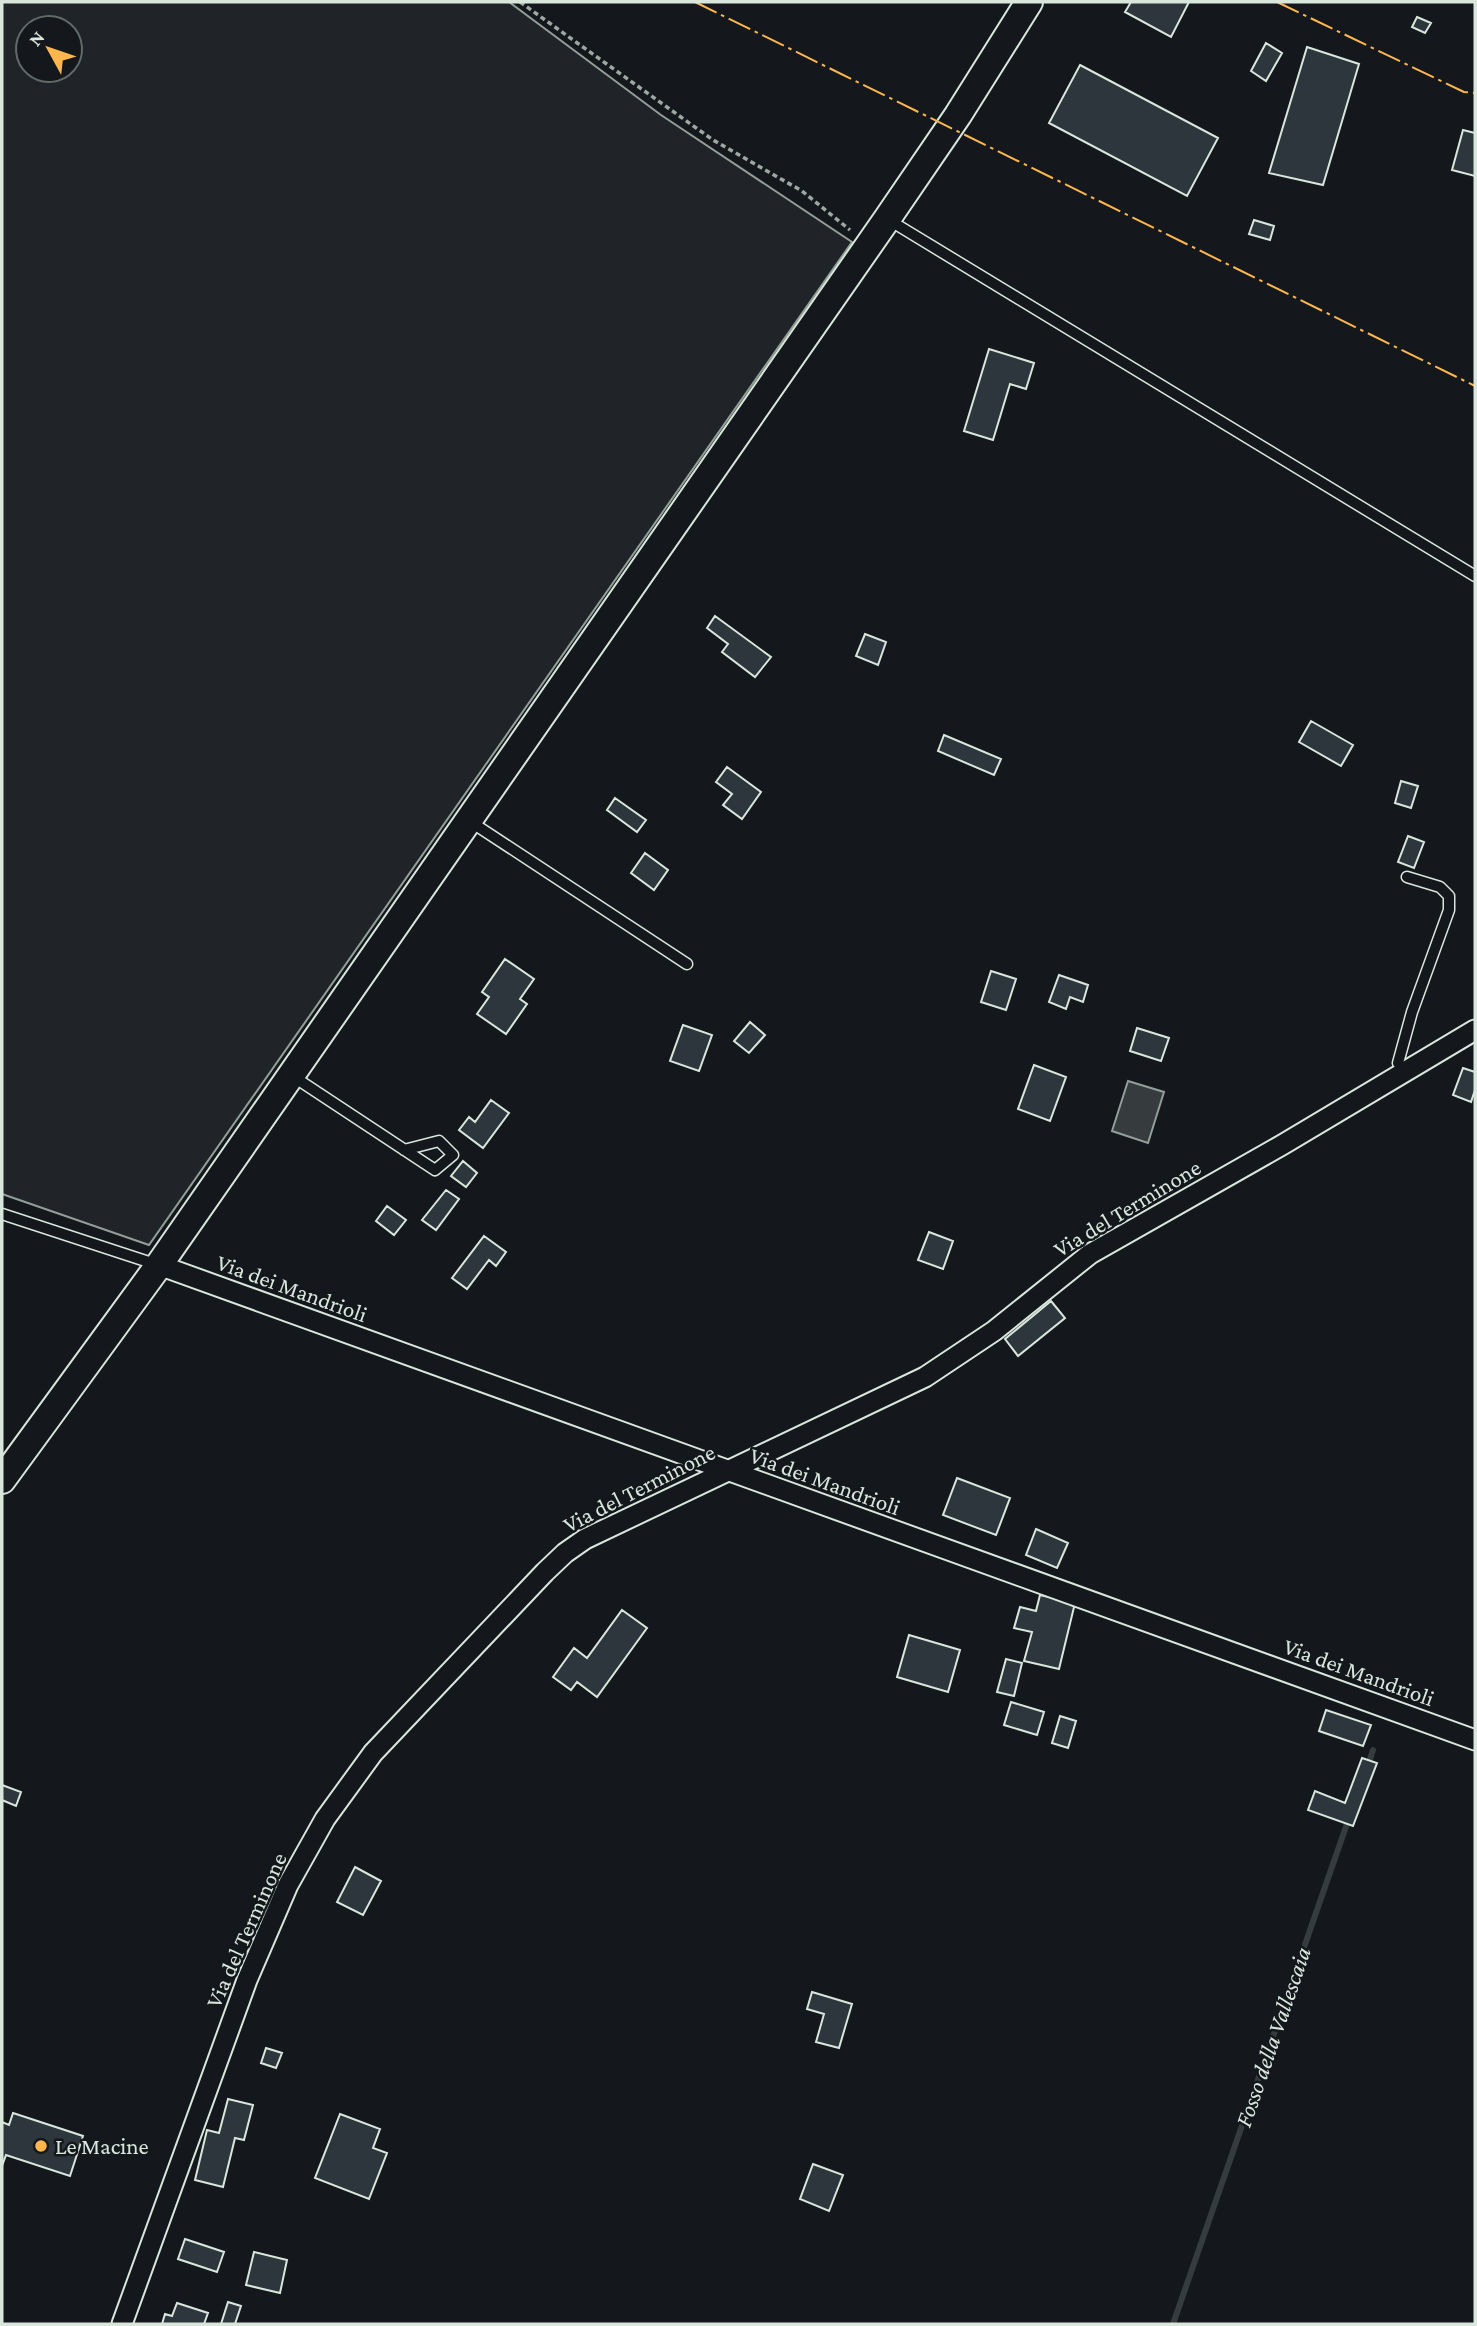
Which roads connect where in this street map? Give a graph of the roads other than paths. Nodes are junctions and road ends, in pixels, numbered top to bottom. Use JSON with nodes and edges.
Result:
{"nodes":[{"id":1,"x":1029,"y":2,"type":"edge"},
{"id":2,"x":887,"y":219,"type":"junction"},
{"id":3,"x":1475,"y":576,"type":"edge"},
{"id":4,"x":467,"y":820,"type":"junction"},
{"id":5,"x":1407,"y":877,"type":"dead end"},
{"id":6,"x":687,"y":964,"type":"dead end"},
{"id":7,"x":1475,"y":1030,"type":"edge"},
{"id":8,"x":1398,"y":1063,"type":"dead end"},
{"id":9,"x":291,"y":1075,"type":"junction"},
{"id":10,"x":404,"y":1150,"type":"dead end"},
{"id":11,"x":2,"y":1214,"type":"edge"},
{"id":12,"x":159,"y":1265,"type":"junction"},
{"id":13,"x":726,"y":1472,"type":"junction"},
{"id":14,"x":2,"y":1480,"type":"edge"},
{"id":15,"x":1475,"y":1740,"type":"edge"},
{"id":16,"x":122,"y":2324,"type":"edge"}],
"edges":[{"from":1,"to":2,"type":"main road"},
{"from":2,"to":3,"type":"lane"},
{"from":2,"to":4,"type":"main road"},
{"from":4,"to":6,"type":"lane"},
{"from":4,"to":9,"type":"main road"},
{"from":5,"to":8,"type":"lane"},
{"from":7,"to":13,"type":"street","name":"Via del Terminone"},
{"from":9,"to":10,"type":"lane"},
{"from":9,"to":12,"type":"main road"},
{"from":11,"to":12,"type":"lane"},
{"from":12,"to":13,"type":"street","name":"Via dei Mandrioli"},
{"from":12,"to":14,"type":"main road"},
{"from":13,"to":15,"type":"street","name":"Via dei Mandrioli"},
{"from":13,"to":16,"type":"street","name":"Via del Terminone"}]}
